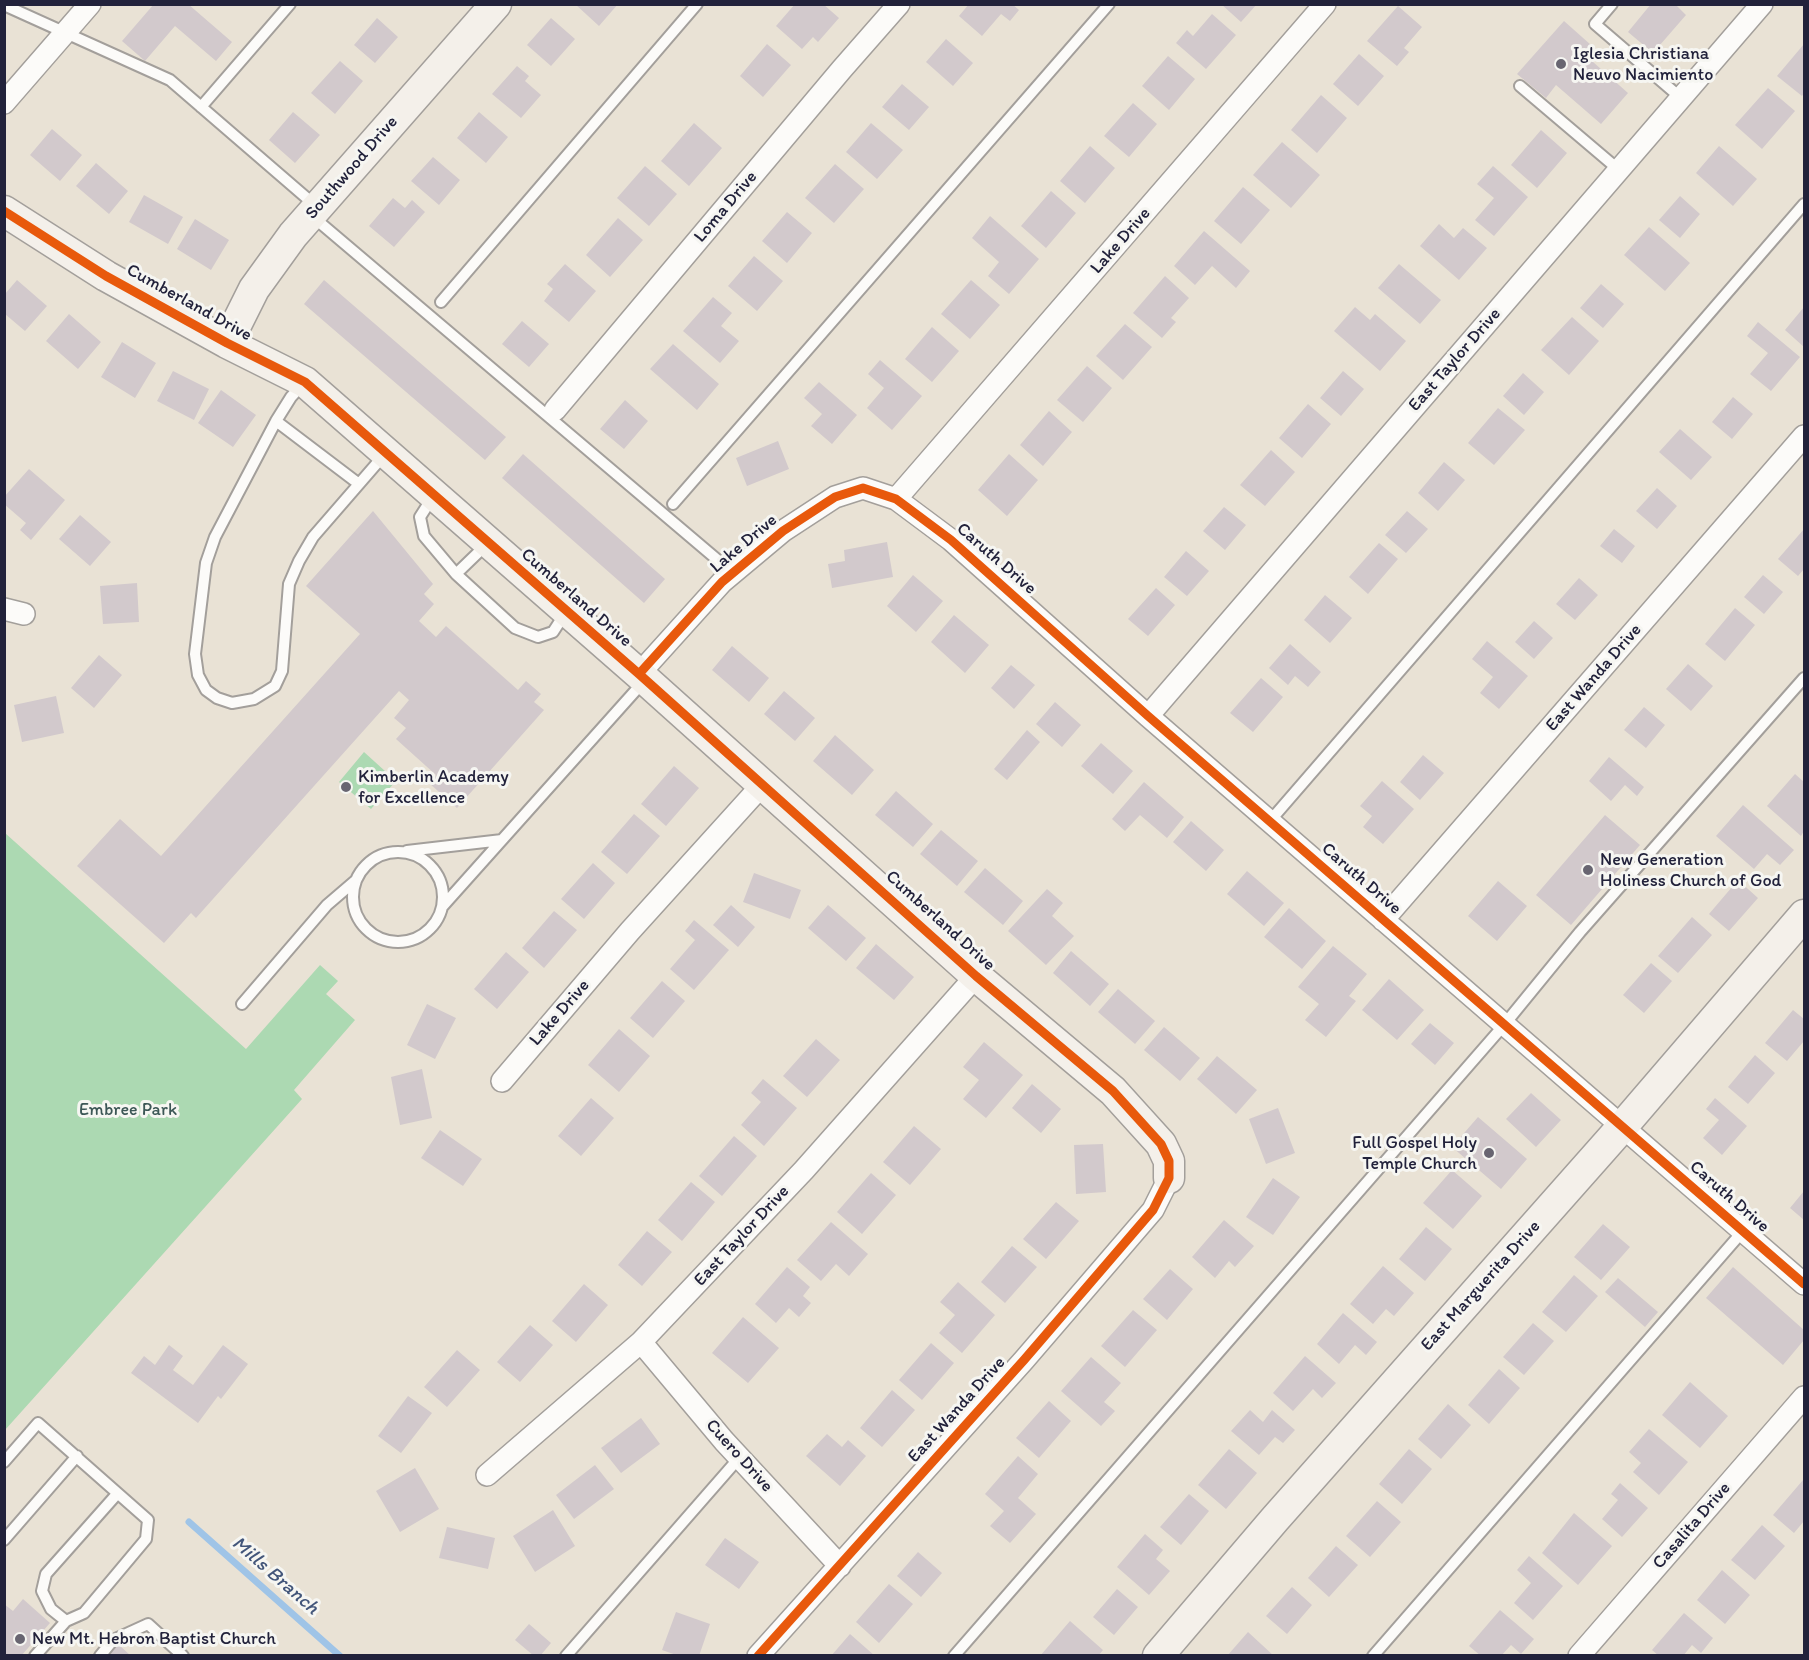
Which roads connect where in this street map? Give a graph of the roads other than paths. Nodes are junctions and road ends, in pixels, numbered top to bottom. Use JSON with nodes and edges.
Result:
{"nodes":[{"id":1,"x":90,"y":4,"type":"edge"},
{"id":2,"x":290,"y":4,"type":"edge"},
{"id":3,"x":496,"y":4,"type":"edge"},
{"id":4,"x":697,"y":4,"type":"edge"},
{"id":5,"x":899,"y":4,"type":"edge"},
{"id":6,"x":1109,"y":4,"type":"edge"},
{"id":7,"x":1325,"y":4,"type":"edge"},
{"id":8,"x":1612,"y":4,"type":"edge"},
{"id":9,"x":1762,"y":4,"type":"edge"},
{"id":10,"x":4,"y":5,"type":"edge"},
{"id":11,"x":66,"y":32,"type":"junction"},
{"id":12,"x":1521,"y":86,"type":"dead end"},
{"id":13,"x":1681,"y":98,"type":"junction"},
{"id":14,"x":4,"y":103,"type":"edge"},
{"id":15,"x":201,"y":107,"type":"junction"},
{"id":16,"x":1619,"y":171,"type":"junction"},
{"id":17,"x":1804,"y":204,"type":"edge"},
{"id":18,"x":4,"y":211,"type":"edge"},
{"id":19,"x":314,"y":211,"type":"junction"},
{"id":20,"x":441,"y":302,"type":"dead end"},
{"id":21,"x":227,"y":344,"type":"junction"},
{"id":22,"x":305,"y":382,"type":"junction"},
{"id":23,"x":555,"y":410,"type":"dead end"},
{"id":24,"x":276,"y":421,"type":"junction"},
{"id":25,"x":1804,"y":436,"type":"edge"},
{"id":26,"x":385,"y":454,"type":"junction"},
{"id":27,"x":359,"y":484,"type":"junction"},
{"id":28,"x":434,"y":495,"type":"junction"},
{"id":29,"x":896,"y":499,"type":"junction"},
{"id":30,"x":673,"y":504,"type":"dead end"},
{"id":31,"x":488,"y":543,"type":"junction"},
{"id":32,"x":733,"y":573,"type":"junction"},
{"id":33,"x":456,"y":574,"type":"junction"},
{"id":34,"x":566,"y":611,"type":"junction"},
{"id":35,"x":642,"y":677,"type":"junction"},
{"id":36,"x":1804,"y":678,"type":"edge"},
{"id":37,"x":1148,"y":716,"type":"junction"},
{"id":38,"x":763,"y":784,"type":"junction"},
{"id":39,"x":1270,"y":821,"type":"junction"},
{"id":40,"x":502,"y":840,"type":"junction"},
{"id":41,"x":403,"y":851,"type":"junction"},
{"id":42,"x":355,"y":881,"type":"junction"},
{"id":43,"x":442,"y":907,"type":"junction"},
{"id":44,"x":1804,"y":915,"type":"edge"},
{"id":45,"x":1383,"y":920,"type":"junction"},
{"id":46,"x":976,"y":976,"type":"junction"},
{"id":47,"x":242,"y":1004,"type":"dead end"},
{"id":48,"x":1504,"y":1024,"type":"junction"},
{"id":49,"x":502,"y":1081,"type":"dead end"},
{"id":50,"x":1622,"y":1127,"type":"junction"},
{"id":51,"x":1169,"y":1178,"type":"joint"},
{"id":52,"x":1743,"y":1231,"type":"junction"},
{"id":53,"x":1804,"y":1284,"type":"edge"},
{"id":54,"x":641,"y":1342,"type":"junction"},
{"id":55,"x":1804,"y":1397,"type":"edge"},
{"id":56,"x":77,"y":1456,"type":"junction"},
{"id":57,"x":740,"y":1458,"type":"junction"},
{"id":58,"x":4,"y":1462,"type":"edge"},
{"id":59,"x":488,"y":1475,"type":"dead end"},
{"id":60,"x":117,"y":1494,"type":"junction"},
{"id":61,"x":4,"y":1540,"type":"edge"},
{"id":62,"x":840,"y":1566,"type":"junction"},
{"id":63,"x":66,"y":1621,"type":"junction"},
{"id":64,"x":35,"y":1656,"type":"edge"},
{"id":65,"x":100,"y":1656,"type":"edge"},
{"id":66,"x":183,"y":1656,"type":"edge"},
{"id":67,"x":566,"y":1656,"type":"edge"},
{"id":68,"x":758,"y":1656,"type":"edge"},
{"id":69,"x":954,"y":1656,"type":"edge"},
{"id":70,"x":1158,"y":1656,"type":"edge"},
{"id":71,"x":1373,"y":1656,"type":"edge"},
{"id":72,"x":1579,"y":1656,"type":"edge"}],
"edges":[{"from":1,"to":11,"type":"street"},
{"from":2,"to":15,"type":"lane"},
{"from":3,"to":19,"type":"street","name":"Southwood Drive"},
{"from":4,"to":20,"type":"lane"},
{"from":5,"to":23,"type":"street","name":"Loma Drive"},
{"from":6,"to":30,"type":"lane"},
{"from":7,"to":29,"type":"street","name":"Lake Drive"},
{"from":8,"to":13,"type":"lane"},
{"from":9,"to":13,"type":"street","name":"East Taylor Drive"},
{"from":10,"to":11,"type":"lane"},
{"from":11,"to":14,"type":"street"},
{"from":11,"to":15,"type":"lane"},
{"from":12,"to":16,"type":"lane"},
{"from":13,"to":16,"type":"street","name":"East Taylor Drive"},
{"from":15,"to":19,"type":"lane"},
{"from":16,"to":37,"type":"street","name":"East Taylor Drive"},
{"from":17,"to":39,"type":"lane"},
{"from":18,"to":21,"type":"street","name":"Cumberland Drive"},
{"from":19,"to":21,"type":"street","name":"Southwood Drive"},
{"from":19,"to":32,"type":"lane"},
{"from":21,"to":22,"type":"street","name":"Cumberland Drive"},
{"from":22,"to":24,"type":"lane"},
{"from":22,"to":26,"type":"street","name":"Cumberland Drive"},
{"from":24,"to":27,"type":"lane"},
{"from":24,"to":27,"type":"lane"},
{"from":25,"to":45,"type":"street","name":"East Wanda Drive"},
{"from":26,"to":27,"type":"lane"},
{"from":26,"to":28,"type":"street","name":"Cumberland Drive"},
{"from":28,"to":31,"type":"street","name":"Cumberland Drive"},
{"from":28,"to":33,"type":"lane"},
{"from":29,"to":32,"type":"street","name":"Lake Drive"},
{"from":29,"to":37,"type":"street","name":"Caruth Drive"},
{"from":31,"to":33,"type":"lane"},
{"from":31,"to":34,"type":"street","name":"Cumberland Drive"},
{"from":32,"to":35,"type":"street","name":"Lake Drive"},
{"from":33,"to":34,"type":"lane"},
{"from":34,"to":35,"type":"street","name":"Cumberland Drive"},
{"from":35,"to":38,"type":"street","name":"Cumberland Drive"},
{"from":35,"to":40,"type":"lane"},
{"from":36,"to":48,"type":"lane"},
{"from":37,"to":39,"type":"street","name":"Caruth Drive"},
{"from":38,"to":46,"type":"street","name":"Cumberland Drive"},
{"from":38,"to":49,"type":"street","name":"Lake Drive"},
{"from":39,"to":45,"type":"street","name":"Caruth Drive"},
{"from":40,"to":41,"type":"lane"},
{"from":40,"to":43,"type":"lane"},
{"from":41,"to":42,"type":"lane"},
{"from":41,"to":43,"type":"lane"},
{"from":42,"to":43,"type":"lane"},
{"from":42,"to":47,"type":"lane"},
{"from":44,"to":50,"type":"street","name":"East Marguerita Drive"},
{"from":45,"to":48,"type":"street","name":"Caruth Drive"},
{"from":46,"to":51,"type":"street","name":"Cumberland Drive"},
{"from":46,"to":54,"type":"street","name":"East Taylor Drive"},
{"from":48,"to":50,"type":"street","name":"Caruth Drive"},
{"from":48,"to":69,"type":"lane"},
{"from":50,"to":52,"type":"street","name":"Caruth Drive"},
{"from":50,"to":70,"type":"street","name":"East Marguerita Drive"},
{"from":51,"to":62,"type":"street","name":"East Wanda Drive"},
{"from":52,"to":53,"type":"street","name":"Caruth Drive"},
{"from":52,"to":71,"type":"lane"},
{"from":54,"to":57,"type":"street","name":"Cuero Drive"},
{"from":54,"to":59,"type":"street","name":"East Taylor Drive"},
{"from":55,"to":72,"type":"street","name":"Casalita Drive"},
{"from":56,"to":58,"type":"lane"},
{"from":56,"to":60,"type":"lane"},
{"from":56,"to":61,"type":"lane"},
{"from":57,"to":62,"type":"street","name":"Cuero Drive"},
{"from":57,"to":67,"type":"lane"},
{"from":60,"to":63,"type":"lane"},
{"from":60,"to":63,"type":"lane"},
{"from":62,"to":68,"type":"street","name":"East Wanda Drive"},
{"from":63,"to":64,"type":"lane"},
{"from":65,"to":66,"type":"lane"}]}
